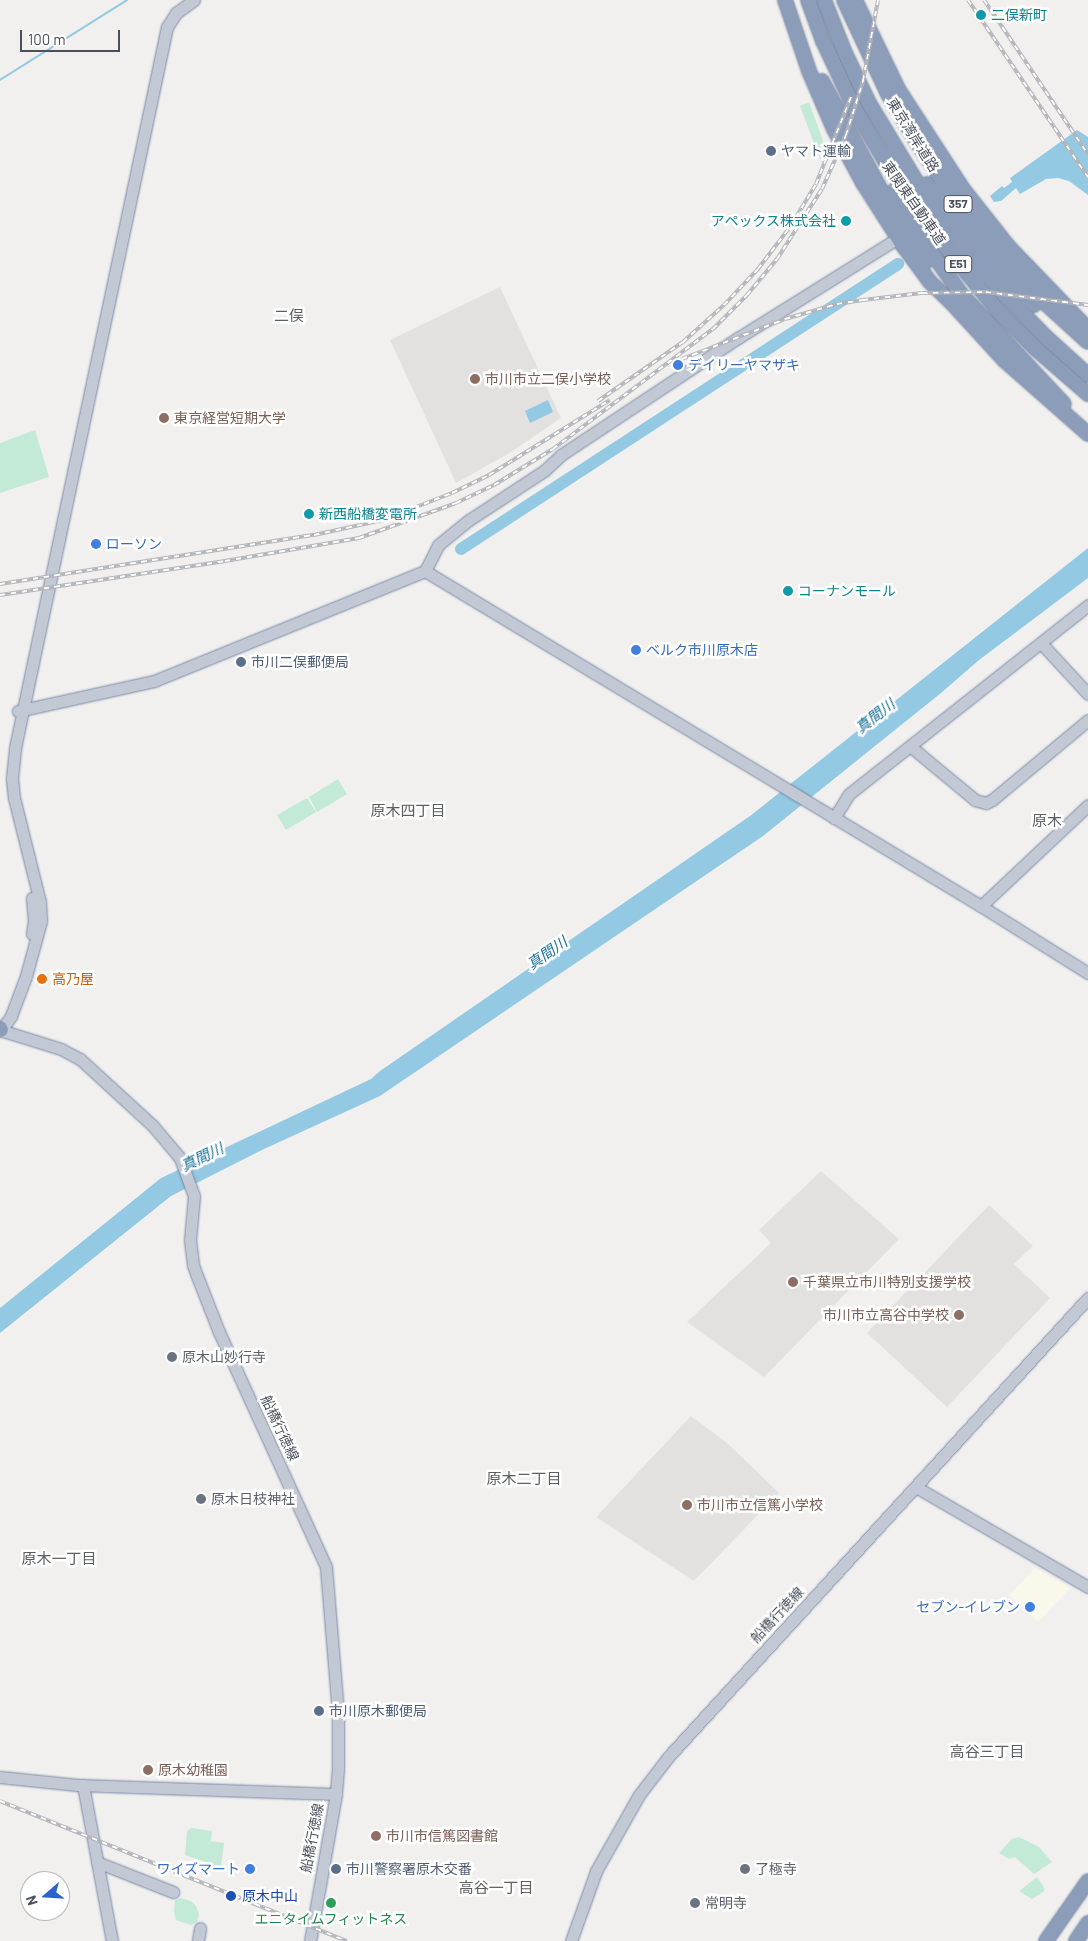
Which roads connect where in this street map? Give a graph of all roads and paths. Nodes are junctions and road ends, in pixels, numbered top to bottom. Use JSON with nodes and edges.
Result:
{"nodes":[{"id":1,"x":808,"y":0,"type":"edge"},
{"id":2,"x":824,"y":0,"type":"edge"},
{"id":3,"x":844,"y":0,"type":"edge"},
{"id":4,"x":856,"y":0,"type":"edge"},
{"id":5,"x":187,"y":1,"type":"edge"},
{"id":6,"x":786,"y":2,"type":"edge"},
{"id":7,"x":856,"y":111,"type":"junction"},
{"id":8,"x":890,"y":140,"type":"junction"},
{"id":9,"x":900,"y":241,"type":"junction"},
{"id":10,"x":950,"y":301,"type":"junction"},
{"id":11,"x":1088,"y":329,"type":"edge"},
{"id":12,"x":1088,"y":342,"type":"edge"},
{"id":13,"x":1088,"y":348,"type":"edge"},
{"id":14,"x":1088,"y":376,"type":"edge"},
{"id":15,"x":1088,"y":394,"type":"edge"},
{"id":16,"x":1088,"y":433,"type":"edge"},
{"id":17,"x":425,"y":571,"type":"junction"},
{"id":18,"x":1088,"y":605,"type":"edge"},
{"id":19,"x":1040,"y":643,"type":"junction"},
{"id":20,"x":1088,"y":694,"type":"edge"},
{"id":21,"x":20,"y":711,"type":"junction"},
{"id":22,"x":1088,"y":720,"type":"edge"},
{"id":23,"x":910,"y":746,"type":"junction"},
{"id":24,"x":1088,"y":805,"type":"edge"},
{"id":25,"x":834,"y":818,"type":"junction"},
{"id":26,"x":981,"y":906,"type":"junction"},
{"id":27,"x":1088,"y":972,"type":"edge"},
{"id":28,"x":0,"y":1029,"type":"edge"},
{"id":29,"x":1088,"y":1298,"type":"edge"},
{"id":30,"x":916,"y":1487,"type":"junction"},
{"id":31,"x":1088,"y":1587,"type":"edge"},
{"id":32,"x":0,"y":1777,"type":"edge"},
{"id":33,"x":83,"y":1785,"type":"junction"},
{"id":34,"x":336,"y":1794,"type":"junction"},
{"id":35,"x":97,"y":1862,"type":"junction"},
{"id":36,"x":1088,"y":1881,"type":"edge"},
{"id":37,"x":173,"y":1892,"type":"dead end"},
{"id":38,"x":1088,"y":1895,"type":"edge"},
{"id":39,"x":1088,"y":1923,"type":"edge"},
{"id":40,"x":200,"y":1928,"type":"dead end"},
{"id":41,"x":112,"y":1941,"type":"edge"},
{"id":42,"x":198,"y":1941,"type":"edge"},
{"id":43,"x":310,"y":1941,"type":"edge"},
{"id":44,"x":571,"y":1941,"type":"edge"},
{"id":45,"x":1046,"y":1941,"type":"edge"},
{"id":46,"x":1058,"y":1941,"type":"edge"},
{"id":47,"x":1076,"y":1941,"type":"edge"}],
"edges":[{"from":1,"to":7,"type":"highway","name":"東関東自動車道","number":"E51"},
{"from":2,"to":8,"type":"highway","name":"東関東自動車道","number":"E51"},
{"from":3,"to":12,"type":"highway","name":"東京湾岸道路","number":"357"},
{"from":4,"to":11,"type":"highway","name":"東京湾岸道路","number":"357"},
{"from":5,"to":21,"type":"street"},
{"from":6,"to":9,"type":"highway"},
{"from":6,"to":10,"type":"highway"},
{"from":7,"to":15,"type":"highway","name":"東関東自動車道","number":"E51"},
{"from":7,"to":16,"type":"highway"},
{"from":8,"to":13,"type":"highway"},
{"from":8,"to":14,"type":"highway","name":"東関東自動車道","number":"E51"},
{"from":9,"to":10,"type":"highway"},
{"from":9,"to":17,"type":"street"},
{"from":10,"to":16,"type":"highway"},
{"from":17,"to":21,"type":"street"},
{"from":17,"to":25,"type":"street"},
{"from":18,"to":19,"type":"street"},
{"from":19,"to":20,"type":"street"},
{"from":19,"to":23,"type":"street"},
{"from":21,"to":28,"type":"street"},
{"from":22,"to":23,"type":"street"},
{"from":23,"to":25,"type":"street"},
{"from":24,"to":26,"type":"street"},
{"from":25,"to":26,"type":"street"},
{"from":26,"to":27,"type":"street"},
{"from":28,"to":34,"type":"street","name":"船橋行徳線"},
{"from":29,"to":30,"type":"street","name":"船橋行徳線"},
{"from":30,"to":31,"type":"street"},
{"from":30,"to":44,"type":"street","name":"船橋行徳線"},
{"from":32,"to":33,"type":"street"},
{"from":33,"to":34,"type":"street"},
{"from":33,"to":35,"type":"street"},
{"from":34,"to":43,"type":"street","name":"船橋行徳線"},
{"from":35,"to":37,"type":"street"},
{"from":35,"to":41,"type":"street"},
{"from":36,"to":45,"type":"highway"},
{"from":38,"to":46,"type":"highway"},
{"from":39,"to":47,"type":"highway"},
{"from":40,"to":42,"type":"street"}]}
